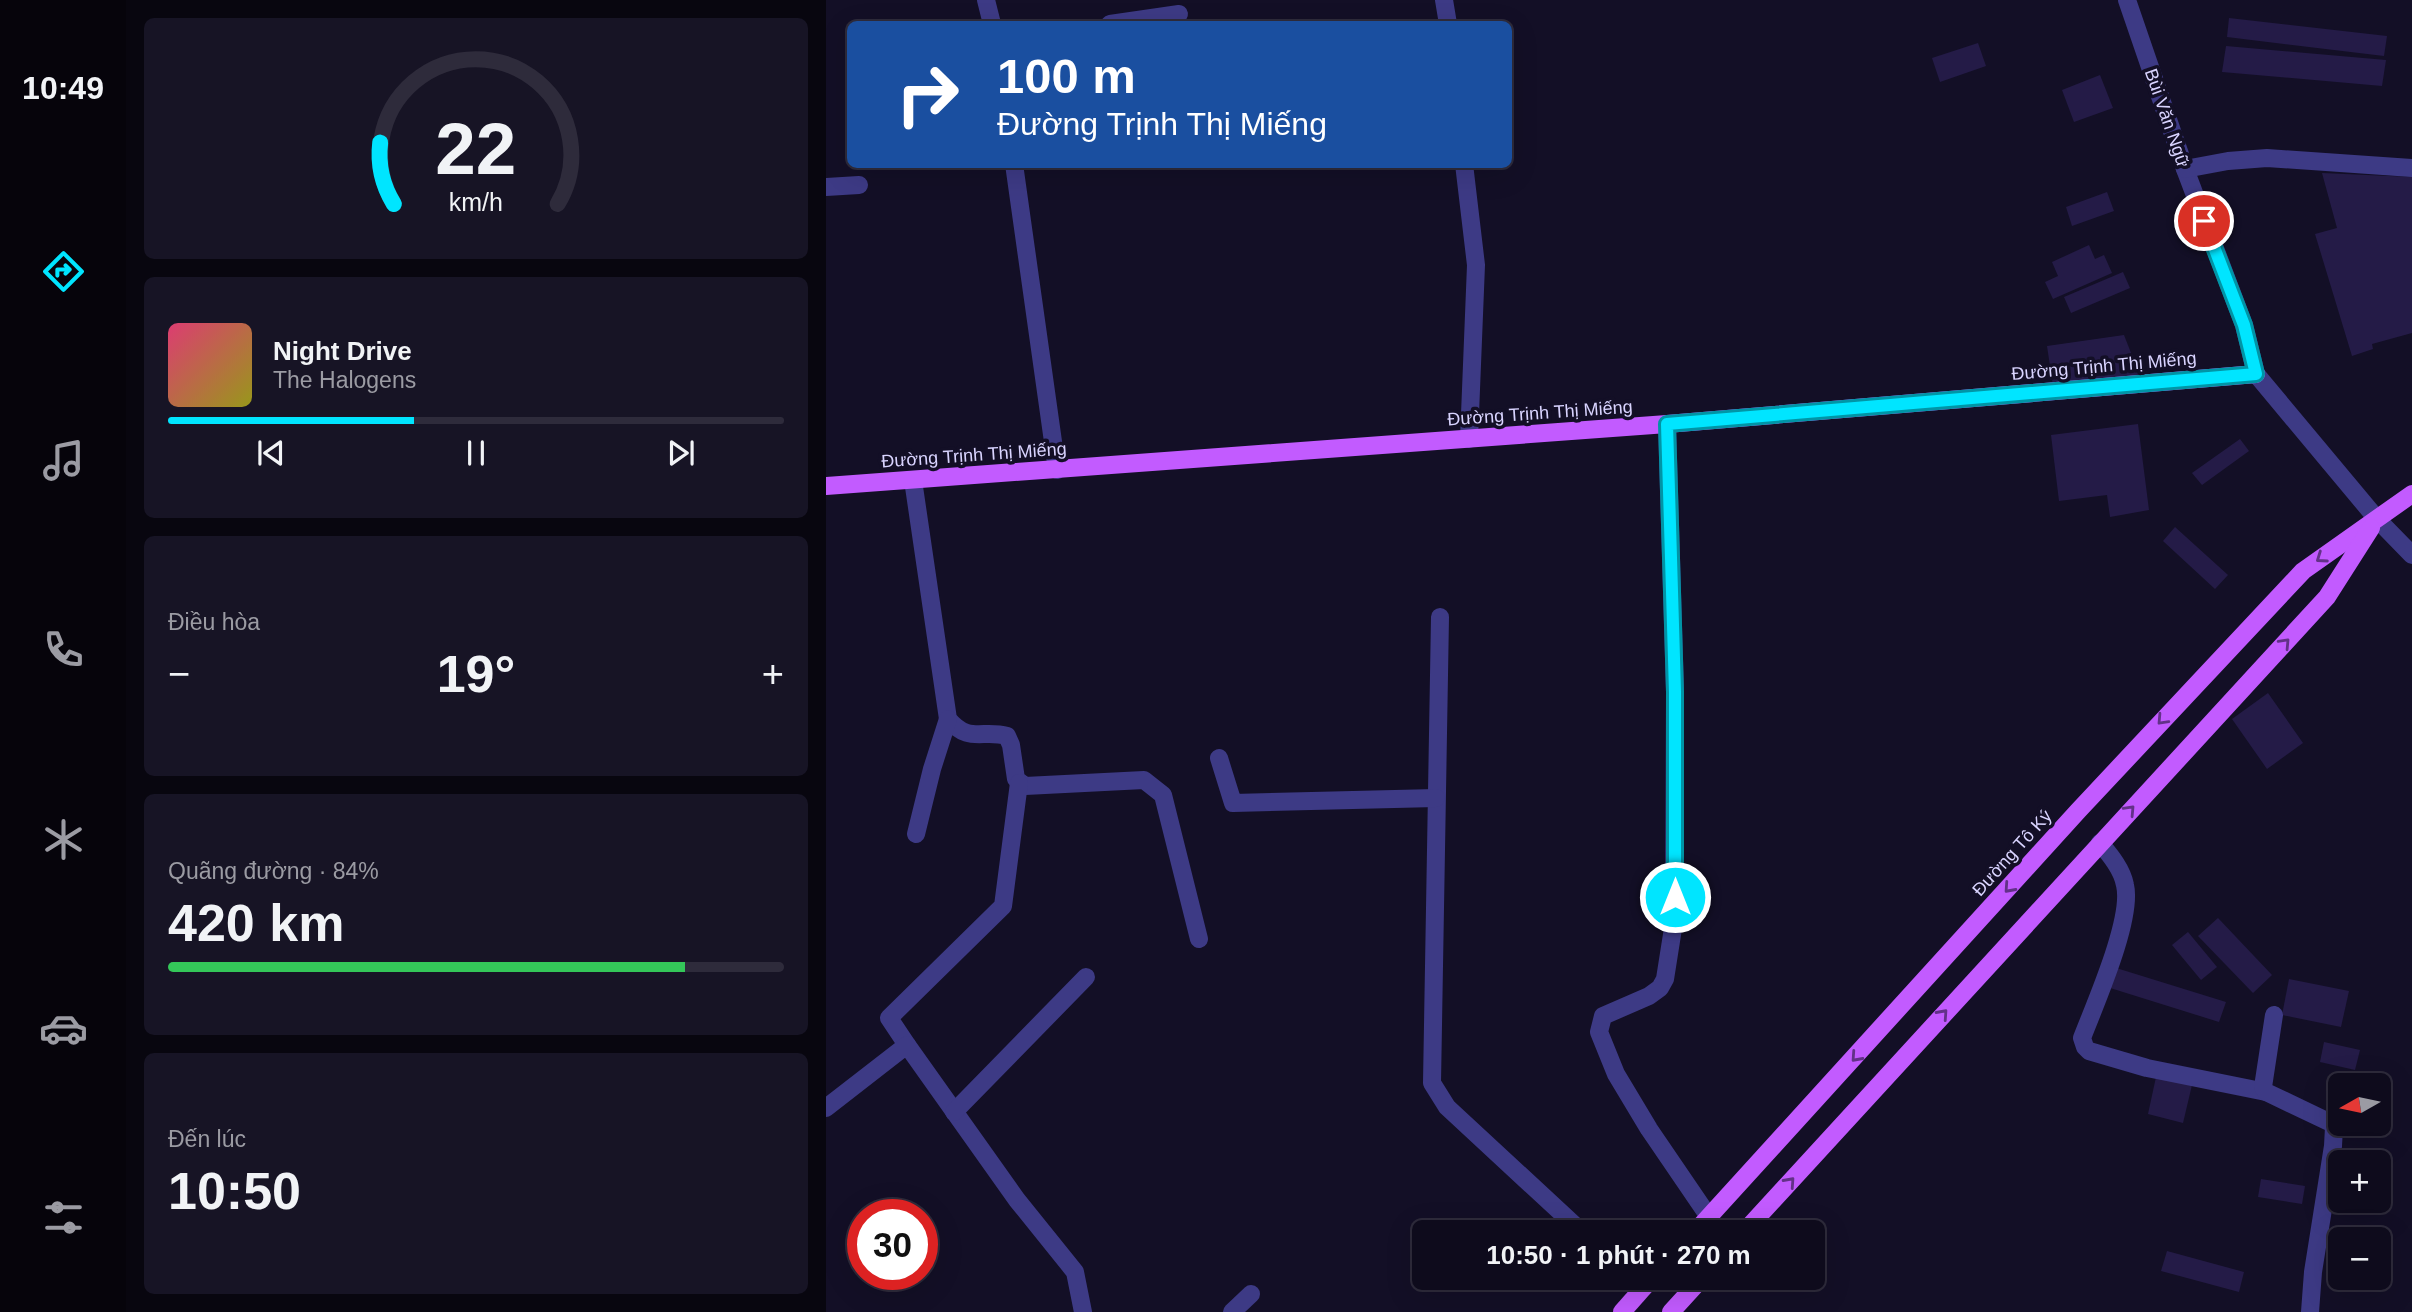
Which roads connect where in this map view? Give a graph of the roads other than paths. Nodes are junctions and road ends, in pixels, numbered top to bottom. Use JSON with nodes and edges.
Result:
{"nodes":[{"id":1,"x":986,"y":0,"type":"edge"},
{"id":2,"x":1444,"y":0,"type":"edge"},
{"id":3,"x":2127,"y":0,"type":"edge"},
{"id":4,"x":1179,"y":14,"type":"dead end"},
{"id":5,"x":991,"y":21,"type":"edge"},
{"id":6,"x":1131,"y":21,"type":"edge"},
{"id":7,"x":1448,"y":21,"type":"edge"},
{"id":8,"x":1015,"y":168,"type":"edge"},
{"id":9,"x":1464,"y":168,"type":"edge"},
{"id":10,"x":2412,"y":168,"type":"edge"},
{"id":11,"x":2185,"y":169,"type":"junction"},
{"id":12,"x":859,"y":185,"type":"dead end"},
{"id":13,"x":826,"y":187,"type":"edge"},
{"id":14,"x":2256,"y":374,"type":"junction"},
{"id":15,"x":1667,"y":424,"type":"junction"},
{"id":16,"x":1469,"y":439,"type":"junction"},
{"id":17,"x":1057,"y":470,"type":"junction"},
{"id":18,"x":913,"y":481,"type":"junction"},
{"id":19,"x":826,"y":486,"type":"edge"},
{"id":20,"x":2412,"y":494,"type":"edge"},
{"id":21,"x":2377,"y":519,"type":"junction"},
{"id":22,"x":2412,"y":555,"type":"edge"},
{"id":23,"x":1440,"y":617,"type":"dead end"},
{"id":24,"x":947,"y":719,"type":"junction"},
{"id":25,"x":1219,"y":758,"type":"dead end"},
{"id":26,"x":1019,"y":783,"type":"junction"},
{"id":27,"x":1436,"y":798,"type":"junction"},
{"id":28,"x":916,"y":834,"type":"dead end"},
{"id":29,"x":2100,"y":843,"type":"junction"},
{"id":30,"x":1199,"y":939,"type":"dead end"},
{"id":31,"x":1086,"y":977,"type":"dead end"},
{"id":32,"x":2274,"y":1015,"type":"dead end"},
{"id":33,"x":907,"y":1045,"type":"junction"},
{"id":34,"x":2266,"y":1092,"type":"junction"},
{"id":35,"x":826,"y":1108,"type":"edge"},
{"id":36,"x":954,"y":1112,"type":"junction"},
{"id":37,"x":1709,"y":1217,"type":"junction"},
{"id":38,"x":1569,"y":1220,"type":"edge"},
{"id":39,"x":1706,"y":1220,"type":"edge"},
{"id":40,"x":1755,"y":1220,"type":"edge"},
{"id":41,"x":1636,"y":1290,"type":"edge"},
{"id":42,"x":1691,"y":1290,"type":"edge"},
{"id":43,"x":1251,"y":1294,"type":"dead end"},
{"id":44,"x":1083,"y":1312,"type":"edge"},
{"id":45,"x":1232,"y":1312,"type":"edge"},
{"id":46,"x":1622,"y":1312,"type":"edge"},
{"id":47,"x":1671,"y":1312,"type":"edge"},
{"id":48,"x":2310,"y":1312,"type":"edge"}],
"edges":[{"from":1,"to":5,"type":"street"},
{"from":2,"to":7,"type":"street"},
{"from":3,"to":11,"type":"street","name":"Bùi Văn Ngữ"},
{"from":4,"to":6,"type":"street"},
{"from":8,"to":17,"type":"street"},
{"from":9,"to":16,"type":"street"},
{"from":10,"to":11,"type":"street"},
{"from":11,"to":14,"type":"street","name":"Bùi Văn Ngữ"},
{"from":12,"to":13,"type":"street"},
{"from":14,"to":15,"type":"main road","name":"Đường Trịnh Thị Miếng"},
{"from":14,"to":21,"type":"street","name":"Bùi Văn Ngữ"},
{"from":15,"to":16,"type":"main road","name":"Đường Trịnh Thị Miếng"},
{"from":15,"to":37,"type":"street"},
{"from":16,"to":17,"type":"main road","name":"Đường Trịnh Thị Miếng"},
{"from":17,"to":18,"type":"main road","name":"Đường Trịnh Thị Miếng"},
{"from":18,"to":19,"type":"main road","name":"Đường Trịnh Thị Miếng"},
{"from":18,"to":24,"type":"street"},
{"from":20,"to":21,"type":"main road","name":"Đường Tô Ký"},
{"from":21,"to":22,"type":"street","name":"Bùi Văn Ngữ"},
{"from":29,"to":21,"type":"main road","name":"Đường Tô Ký","one_way":true},
{"from":21,"to":37,"type":"main road","name":"Đường Tô Ký","one_way":true},
{"from":23,"to":27,"type":"street"},
{"from":24,"to":26,"type":"street"},
{"from":24,"to":28,"type":"street"},
{"from":25,"to":27,"type":"street"},
{"from":26,"to":30,"type":"street"},
{"from":26,"to":33,"type":"street"},
{"from":27,"to":38,"type":"street"},
{"from":29,"to":34,"type":"street"},
{"from":40,"to":29,"type":"main road","name":"Đường Tô Ký","one_way":true},
{"from":31,"to":36,"type":"street"},
{"from":32,"to":34,"type":"street"},
{"from":33,"to":35,"type":"street"},
{"from":33,"to":36,"type":"street"},
{"from":34,"to":48,"type":"street"},
{"from":36,"to":44,"type":"street"},
{"from":37,"to":39,"type":"main road","name":"Đường Tô Ký"},
{"from":41,"to":46,"type":"main road"},
{"from":42,"to":47,"type":"main road"},
{"from":43,"to":45,"type":"street"}]}
